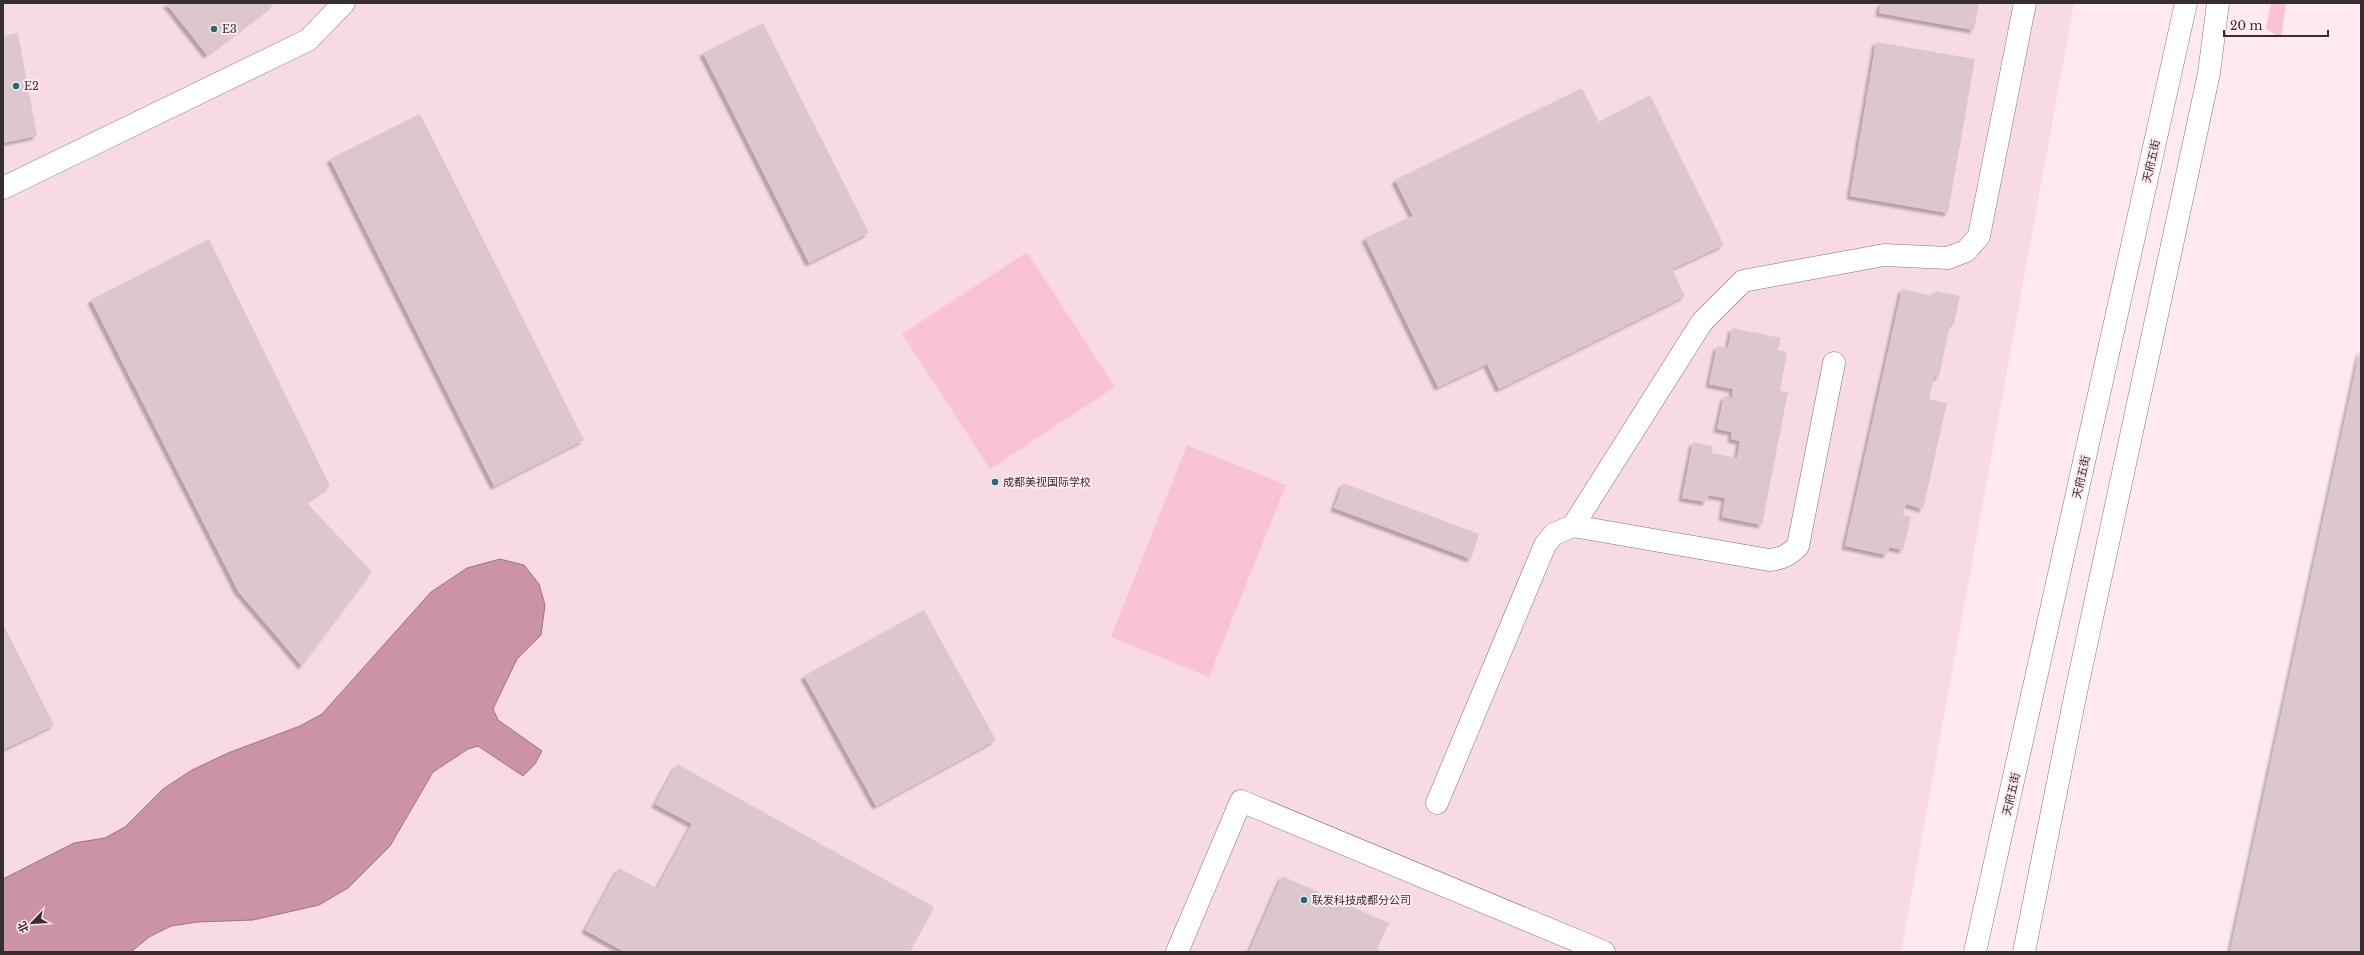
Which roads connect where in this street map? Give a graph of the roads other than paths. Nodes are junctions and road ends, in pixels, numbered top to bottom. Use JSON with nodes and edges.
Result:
{"nodes":[{"id":1,"x":344,"y":3,"type":"edge"},
{"id":2,"x":2025,"y":3,"type":"edge"},
{"id":3,"x":2186,"y":3,"type":"edge"},
{"id":4,"x":2218,"y":3,"type":"edge"},
{"id":5,"x":3,"y":188,"type":"edge"},
{"id":6,"x":1834,"y":363,"type":"dead end"},
{"id":7,"x":1573,"y":526,"type":"junction"},
{"id":8,"x":1437,"y":803,"type":"dead end"},
{"id":9,"x":1555,"y":942,"type":"edge"},
{"id":10,"x":1177,"y":952,"type":"edge"},
{"id":11,"x":1604,"y":952,"type":"edge"},
{"id":12,"x":1976,"y":952,"type":"edge"},
{"id":13,"x":2024,"y":952,"type":"edge"}],
"edges":[{"from":1,"to":5,"type":"street"},
{"from":2,"to":7,"type":"street"},
{"from":3,"to":12,"type":"street","name":"天府五街"},
{"from":4,"to":13,"type":"street"},
{"from":6,"to":7,"type":"street"},
{"from":7,"to":8,"type":"street"},
{"from":9,"to":10,"type":"street"},
{"from":9,"to":11,"type":"street"}]}
